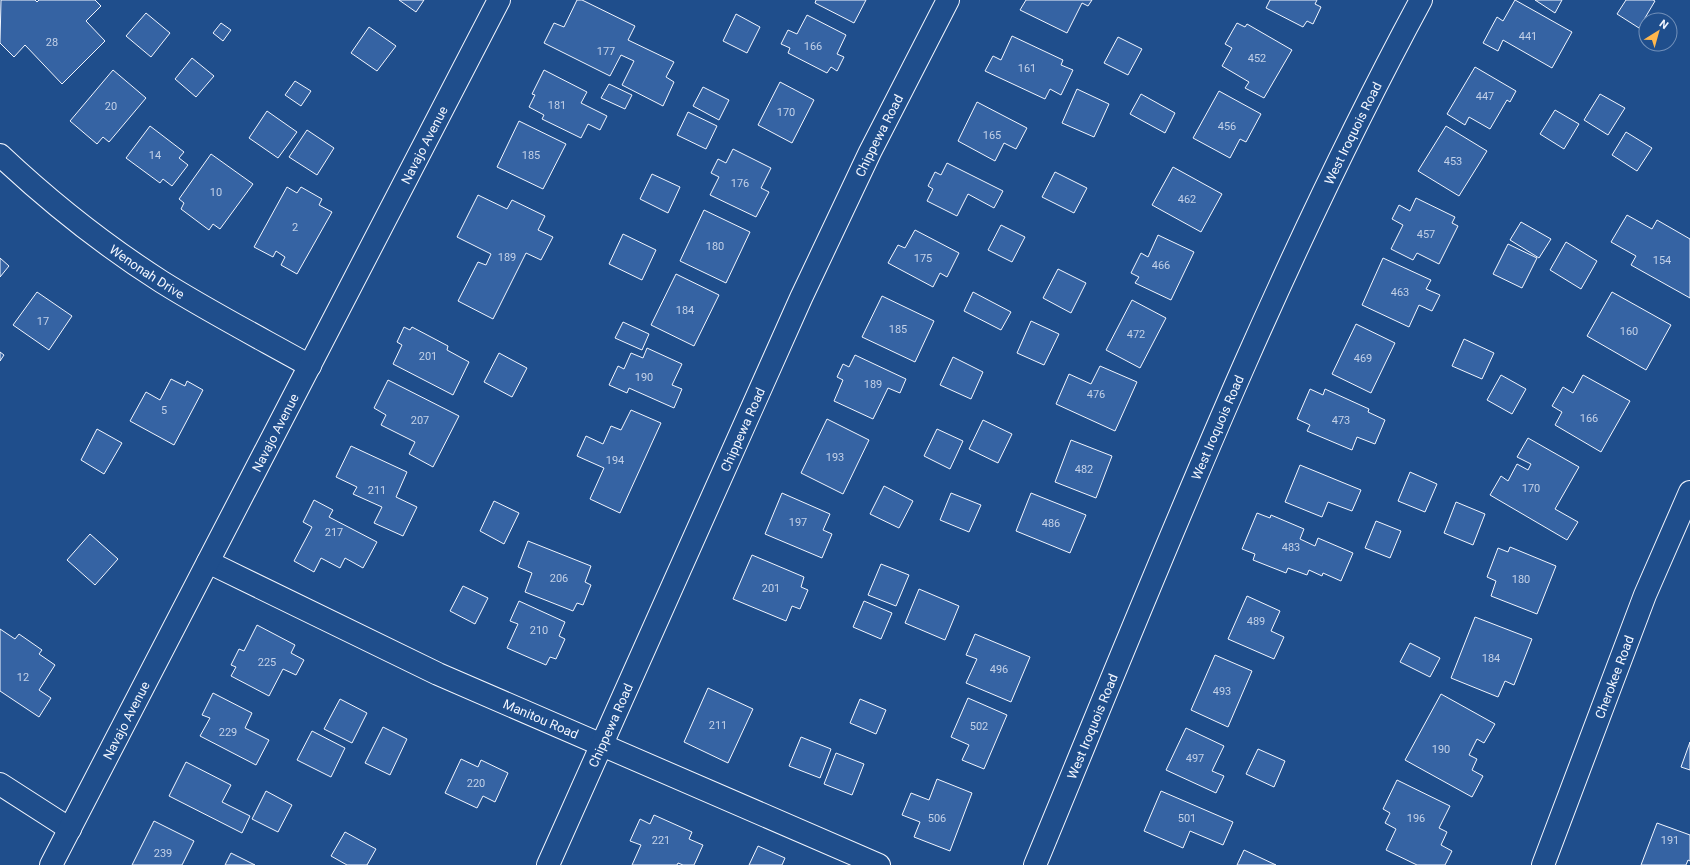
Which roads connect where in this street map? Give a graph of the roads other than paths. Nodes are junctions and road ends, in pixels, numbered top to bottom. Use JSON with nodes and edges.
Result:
{"nodes":[{"id":1,"x":499,"y":0,"type":"edge"},
{"id":2,"x":948,"y":0,"type":"edge"},
{"id":3,"x":1421,"y":0,"type":"edge"},
{"id":4,"x":0,"y":154,"type":"edge"},
{"id":5,"x":310,"y":366,"type":"junction"},
{"id":6,"x":1690,"y":492,"type":"edge"},
{"id":7,"x":208,"y":562,"type":"junction"},
{"id":8,"x":601,"y":744,"type":"junction"},
{"id":9,"x":0,"y":784,"type":"edge"},
{"id":10,"x":70,"y":829,"type":"junction"},
{"id":11,"x":51,"y":865,"type":"edge"},
{"id":12,"x":548,"y":865,"type":"edge"},
{"id":13,"x":879,"y":865,"type":"edge"},
{"id":14,"x":1035,"y":865,"type":"edge"},
{"id":15,"x":1543,"y":865,"type":"edge"}],
"edges":[{"from":1,"to":5,"type":"street","name":"Navajo Avenue"},
{"from":2,"to":8,"type":"street","name":"Chippewa Road"},
{"from":3,"to":14,"type":"street","name":"West Iroquois Road"},
{"from":4,"to":5,"type":"street","name":"Wenonah Drive"},
{"from":5,"to":7,"type":"street","name":"Navajo Avenue"},
{"from":6,"to":15,"type":"street","name":"Cherokee Road"},
{"from":7,"to":8,"type":"street","name":"Manitou Road"},
{"from":7,"to":10,"type":"street","name":"Navajo Avenue"},
{"from":8,"to":12,"type":"street","name":"Chippewa Road"},
{"from":8,"to":13,"type":"street","name":"Manitou Road"},
{"from":9,"to":10,"type":"street"},
{"from":10,"to":11,"type":"street","name":"Navajo Avenue"}]}
